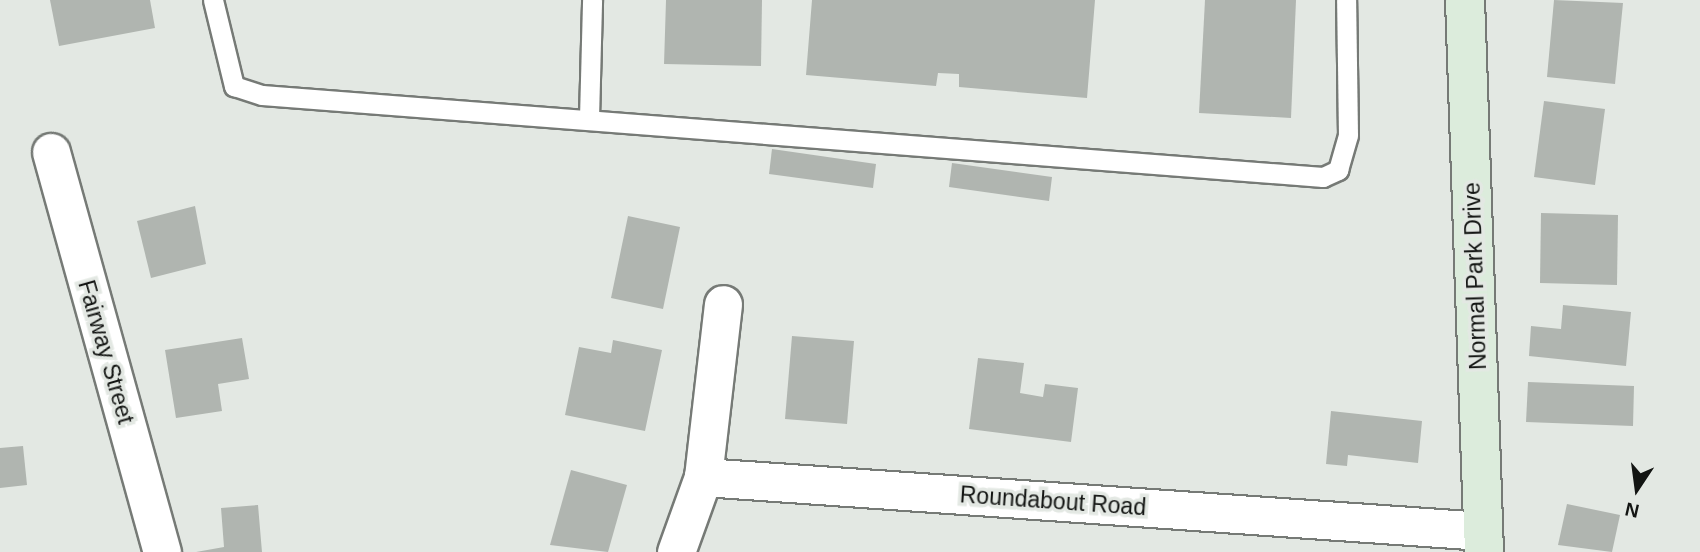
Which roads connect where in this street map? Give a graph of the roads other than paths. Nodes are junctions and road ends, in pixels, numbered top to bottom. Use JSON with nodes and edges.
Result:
{"nodes":[{"id":1,"x":213,"y":0,"type":"edge"},
{"id":2,"x":592,"y":0,"type":"edge"},
{"id":3,"x":1346,"y":0,"type":"edge"},
{"id":4,"x":1465,"y":0,"type":"edge"},
{"id":5,"x":589,"y":118,"type":"junction"},
{"id":6,"x":51,"y":152,"type":"dead end"},
{"id":7,"x":723,"y":304,"type":"dead end"},
{"id":8,"x":703,"y":477,"type":"junction"},
{"id":9,"x":1484,"y":541,"type":"edge"},
{"id":10,"x":162,"y":552,"type":"edge"},
{"id":11,"x":676,"y":552,"type":"edge"}],
"edges":[{"from":1,"to":5,"type":"lane"},
{"from":2,"to":5,"type":"lane"},
{"from":3,"to":5,"type":"lane"},
{"from":4,"to":9,"type":"street","name":"Normal Park Drive"},
{"from":6,"to":10,"type":"street","name":"Fairway Street"},
{"from":7,"to":8,"type":"street"},
{"from":8,"to":9,"type":"street","name":"Roundabout Road"},
{"from":8,"to":11,"type":"street"}]}
